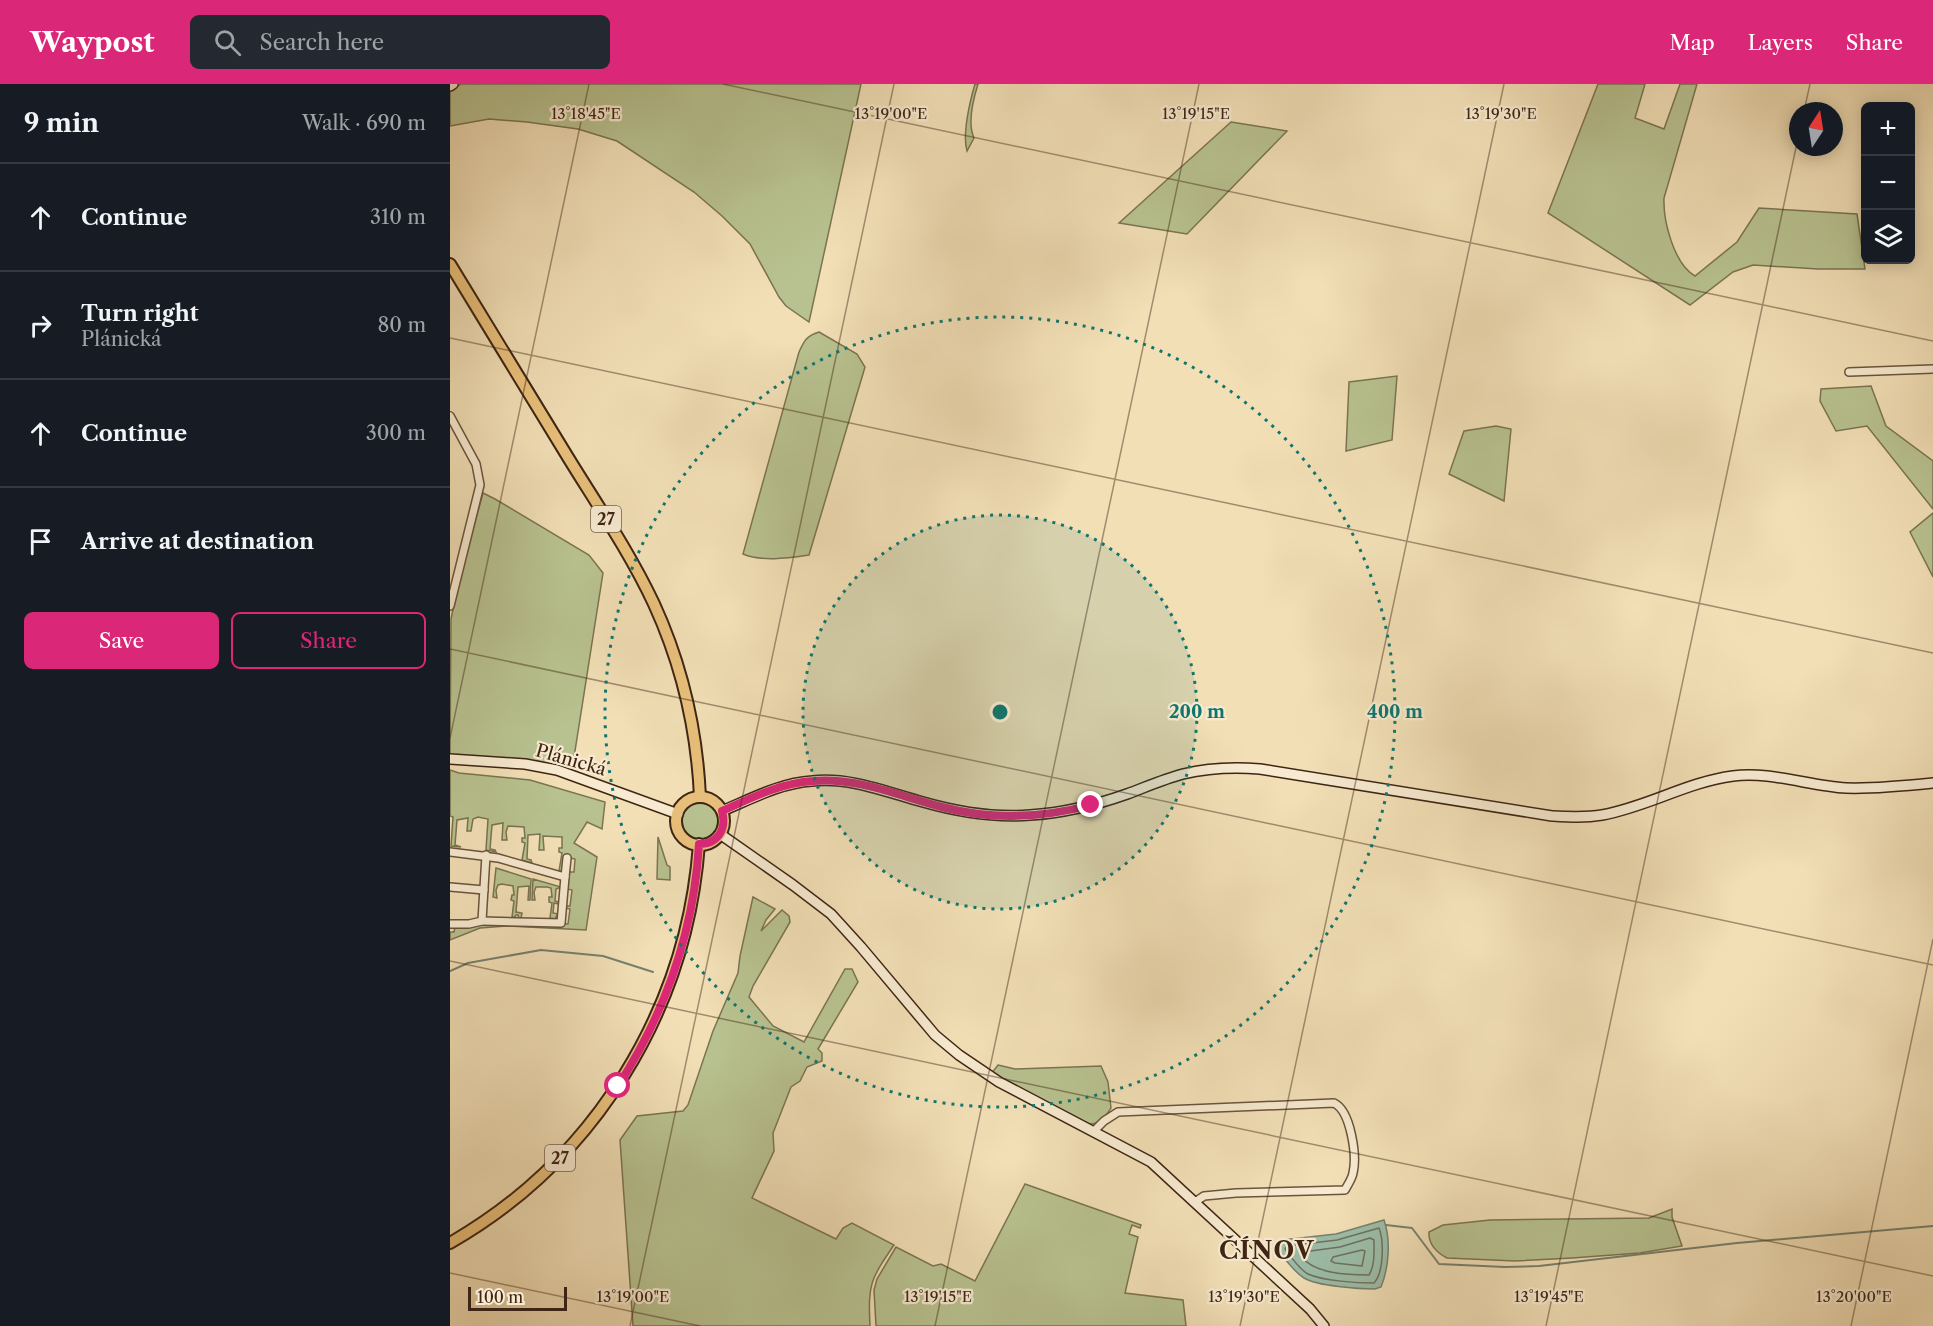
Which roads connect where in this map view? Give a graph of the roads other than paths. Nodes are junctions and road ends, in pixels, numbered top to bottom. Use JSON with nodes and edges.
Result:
{"nodes":[{"id":1,"x":450,"y":264,"type":"edge"},
{"id":2,"x":1933,"y":369,"type":"edge"},
{"id":3,"x":1849,"y":372,"type":"dead end"},
{"id":4,"x":450,"y":416,"type":"edge"},
{"id":5,"x":450,"y":606,"type":"edge"},
{"id":6,"x":450,"y":759,"type":"edge"},
{"id":7,"x":1933,"y":783,"type":"edge"},
{"id":8,"x":700,"y":797,"type":"junction"},
{"id":9,"x":722,"y":811,"type":"junction"},
{"id":10,"x":678,"y":814,"type":"junction"},
{"id":11,"x":720,"y":834,"type":"junction"},
{"id":12,"x":699,"y":844,"type":"junction"},
{"id":13,"x":450,"y":852,"type":"edge"},
{"id":14,"x":486,"y":855,"type":"junction"},
{"id":15,"x":567,"y":858,"type":"dead end"},
{"id":16,"x":565,"y":877,"type":"junction"},
{"id":17,"x":450,"y":887,"type":"edge"},
{"id":18,"x":484,"y":890,"type":"junction"},
{"id":19,"x":482,"y":921,"type":"junction"},
{"id":20,"x":450,"y":924,"type":"edge"},
{"id":21,"x":1093,"y":1132,"type":"junction"},
{"id":22,"x":1195,"y":1202,"type":"junction"},
{"id":23,"x":450,"y":1243,"type":"edge"},
{"id":24,"x":1324,"y":1326,"type":"edge"}],
"edges":[{"from":1,"to":8,"type":"main road","number":"27"},
{"from":2,"to":3,"type":"street"},
{"from":4,"to":5,"type":"street"},
{"from":6,"to":10,"type":"main road","name":"Plánická"},
{"from":7,"to":9,"type":"main road"},
{"from":8,"to":9,"type":"main road"},
{"from":8,"to":10,"type":"main road"},
{"from":9,"to":11,"type":"main road"},
{"from":10,"to":12,"type":"main road"},
{"from":11,"to":12,"type":"main road"},
{"from":11,"to":21,"type":"main road"},
{"from":12,"to":23,"type":"main road","number":"27"},
{"from":13,"to":14,"type":"street"},
{"from":14,"to":16,"type":"street"},
{"from":14,"to":18,"type":"street"},
{"from":15,"to":16,"type":"street"},
{"from":16,"to":19,"type":"street"},
{"from":17,"to":18,"type":"street"},
{"from":18,"to":19,"type":"street"},
{"from":19,"to":20,"type":"street"},
{"from":21,"to":22,"type":"main road"},
{"from":21,"to":22,"type":"street"},
{"from":22,"to":24,"type":"main road"}]}
